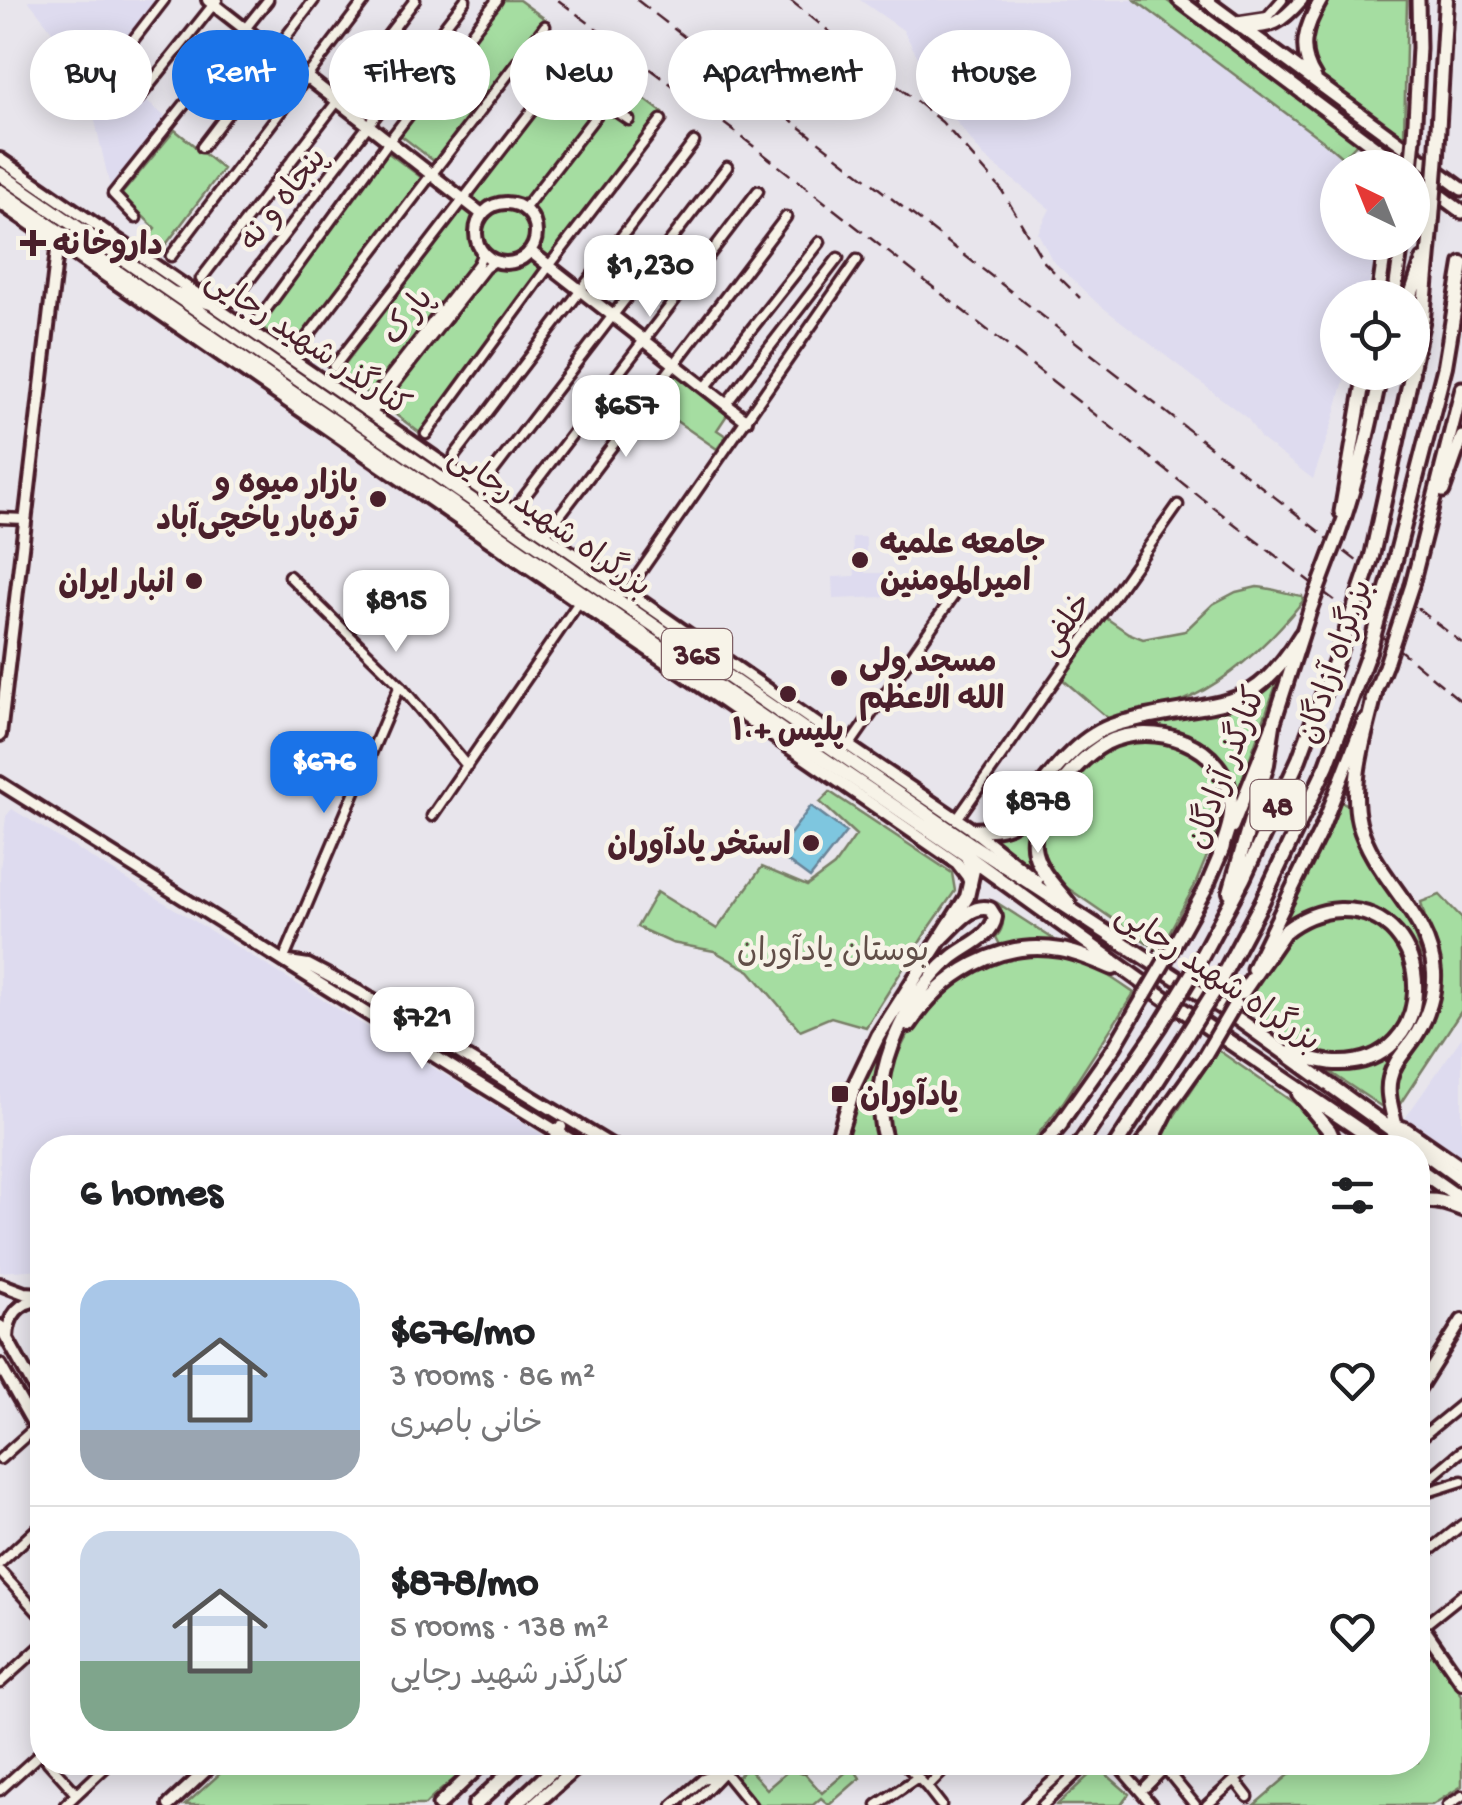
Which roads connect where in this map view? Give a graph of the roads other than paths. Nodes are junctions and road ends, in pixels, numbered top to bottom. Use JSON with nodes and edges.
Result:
{"nodes":[{"id":1,"x":164,"y":0,"type":"edge"},
{"id":2,"x":268,"y":0,"type":"edge"},
{"id":3,"x":314,"y":0,"type":"edge"},
{"id":4,"x":364,"y":0,"type":"edge"},
{"id":5,"x":415,"y":0,"type":"edge"},
{"id":6,"x":465,"y":0,"type":"edge"},
{"id":7,"x":496,"y":0,"type":"edge"},
{"id":8,"x":1178,"y":0,"type":"edge"},
{"id":9,"x":1205,"y":0,"type":"edge"},
{"id":10,"x":1282,"y":0,"type":"edge"},
{"id":11,"x":1301,"y":0,"type":"edge"},
{"id":12,"x":1321,"y":0,"type":"edge"},
{"id":13,"x":1416,"y":0,"type":"edge"},
{"id":14,"x":1446,"y":0,"type":"edge"},
{"id":15,"x":213,"y":1,"type":"edge"},
{"id":16,"x":1238,"y":25,"type":"junction"},
{"id":17,"x":545,"y":26,"type":"dead end"},
{"id":18,"x":246,"y":29,"type":"junction"},
{"id":19,"x":141,"y":30,"type":"edge"},
{"id":20,"x":291,"y":30,"type":"edge"},
{"id":21,"x":392,"y":30,"type":"edge"},
{"id":22,"x":309,"y":72,"type":"edge"},
{"id":23,"x":309,"y":78,"type":"edge"},
{"id":24,"x":152,"y":82,"type":"edge"},
{"id":25,"x":1320,"y":86,"type":"junction"},
{"id":26,"x":329,"y":94,"type":"edge"},
{"id":27,"x":329,"y":113,"type":"edge"},
{"id":28,"x":222,"y":120,"type":"edge"},
{"id":29,"x":273,"y":120,"type":"edge"},
{"id":30,"x":363,"y":120,"type":"edge"},
{"id":31,"x":524,"y":120,"type":"edge"},
{"id":32,"x":593,"y":120,"type":"edge"},
{"id":33,"x":662,"y":120,"type":"dead end"},
{"id":34,"x":369,"y":125,"type":"junction"},
{"id":35,"x":1368,"y":140,"type":"junction"},
{"id":36,"x":389,"y":141,"type":"junction"},
{"id":37,"x":694,"y":142,"type":"dead end"},
{"id":38,"x":202,"y":146,"type":"dead end"},
{"id":39,"x":1372,"y":150,"type":"edge"},
{"id":40,"x":1380,"y":150,"type":"edge"},
{"id":41,"x":1413,"y":150,"type":"edge"},
{"id":42,"x":0,"y":160,"type":"edge"},
{"id":43,"x":727,"y":167,"type":"dead end"},
{"id":44,"x":0,"y":174,"type":"edge"},
{"id":45,"x":432,"y":174,"type":"junction"},
{"id":46,"x":1430,"y":186,"type":"edge"},
{"id":47,"x":1462,"y":189,"type":"edge"},
{"id":48,"x":0,"y":191,"type":"edge"},
{"id":49,"x":758,"y":192,"type":"dead end"},
{"id":50,"x":463,"y":199,"type":"junction"},
{"id":51,"x":0,"y":203,"type":"edge"},
{"id":52,"x":524,"y":209,"type":"junction"},
{"id":53,"x":1462,"y":212,"type":"edge"},
{"id":54,"x":482,"y":214,"type":"junction"},
{"id":55,"x":786,"y":217,"type":"dead end"},
{"id":56,"x":136,"y":218,"type":"dead end"},
{"id":57,"x":1430,"y":239,"type":"edge"},
{"id":58,"x":58,"y":242,"type":"junction"},
{"id":59,"x":820,"y":242,"type":"dead end"},
{"id":60,"x":480,"y":250,"type":"junction"},
{"id":61,"x":530,"y":251,"type":"junction"},
{"id":62,"x":171,"y":256,"type":"dead end"},
{"id":63,"x":838,"y":258,"type":"dead end"},
{"id":64,"x":858,"y":260,"type":"dead end"},
{"id":65,"x":495,"y":261,"type":"junction"},
{"id":66,"x":1462,"y":264,"type":"edge"},
{"id":67,"x":549,"y":266,"type":"junction"},
{"id":68,"x":201,"y":279,"type":"dead end"},
{"id":69,"x":580,"y":290,"type":"junction"},
{"id":70,"x":172,"y":292,"type":"junction"},
{"id":71,"x":459,"y":294,"type":"junction"},
{"id":72,"x":233,"y":301,"type":"dead end"},
{"id":73,"x":209,"y":303,"type":"junction"},
{"id":74,"x":612,"y":315,"type":"junction"},
{"id":75,"x":259,"y":319,"type":"dead end"},
{"id":76,"x":643,"y":340,"type":"junction"},
{"id":77,"x":301,"y":345,"type":"dead end"},
{"id":78,"x":675,"y":364,"type":"junction"},
{"id":79,"x":334,"y":368,"type":"dead end"},
{"id":80,"x":705,"y":388,"type":"junction"},
{"id":81,"x":1462,"y":388,"type":"edge"},
{"id":82,"x":1362,"y":390,"type":"edge"},
{"id":83,"x":1378,"y":390,"type":"edge"},
{"id":84,"x":1408,"y":390,"type":"edge"},
{"id":85,"x":726,"y":404,"type":"junction"},
{"id":86,"x":369,"y":410,"type":"junction"},
{"id":87,"x":746,"y":420,"type":"junction"},
{"id":88,"x":426,"y":434,"type":"dead end"},
{"id":89,"x":1462,"y":437,"type":"edge"},
{"id":90,"x":455,"y":454,"type":"dead end"},
{"id":91,"x":488,"y":478,"type":"dead end"},
{"id":92,"x":518,"y":505,"type":"dead end"},
{"id":93,"x":1178,"y":505,"type":"dead end"},
{"id":94,"x":0,"y":518,"type":"edge"},
{"id":95,"x":26,"y":519,"type":"junction"},
{"id":96,"x":547,"y":532,"type":"dead end"},
{"id":97,"x":1426,"y":532,"type":"junction"},
{"id":98,"x":1338,"y":536,"type":"junction"},
{"id":99,"x":289,"y":576,"type":"dead end"},
{"id":100,"x":627,"y":591,"type":"junction"},
{"id":101,"x":954,"y":596,"type":"dead end"},
{"id":102,"x":579,"y":602,"type":"junction"},
{"id":103,"x":1301,"y":634,"type":"junction"},
{"id":104,"x":400,"y":685,"type":"junction"},
{"id":105,"x":1375,"y":693,"type":"junction"},
{"id":106,"x":1273,"y":725,"type":"junction"},
{"id":107,"x":769,"y":733,"type":"junction"},
{"id":108,"x":786,"y":733,"type":"junction"},
{"id":109,"x":0,"y":735,"type":"edge"},
{"id":110,"x":792,"y":749,"type":"junction"},
{"id":111,"x":846,"y":750,"type":"junction"},
{"id":112,"x":467,"y":766,"type":"junction"},
{"id":113,"x":0,"y":783,"type":"edge"},
{"id":114,"x":432,"y":816,"type":"dead end"},
{"id":115,"x":957,"y":819,"type":"junction"},
{"id":116,"x":974,"y":830,"type":"junction"},
{"id":117,"x":1220,"y":854,"type":"junction"},
{"id":118,"x":966,"y":855,"type":"junction"},
{"id":119,"x":970,"y":885,"type":"junction"},
{"id":120,"x":1077,"y":913,"type":"junction"},
{"id":121,"x":1222,"y":918,"type":"junction"},
{"id":122,"x":942,"y":938,"type":"junction"},
{"id":123,"x":283,"y":961,"type":"junction"},
{"id":124,"x":1133,"y":976,"type":"junction"},
{"id":125,"x":1238,"y":998,"type":"junction"},
{"id":126,"x":1282,"y":1052,"type":"junction"},
{"id":127,"x":887,"y":1061,"type":"junction"},
{"id":128,"x":1288,"y":1081,"type":"junction"},
{"id":129,"x":1166,"y":1114,"type":"junction"},
{"id":130,"x":567,"y":1117,"type":"junction"},
{"id":131,"x":1388,"y":1122,"type":"junction"},
{"id":132,"x":1061,"y":1124,"type":"joint"},
{"id":133,"x":558,"y":1132,"type":"junction"},
{"id":134,"x":556,"y":1135,"type":"edge"},
{"id":135,"x":563,"y":1135,"type":"edge"},
{"id":136,"x":595,"y":1135,"type":"edge"},
{"id":137,"x":839,"y":1135,"type":"edge"},
{"id":138,"x":884,"y":1135,"type":"edge"},
{"id":139,"x":1052,"y":1135,"type":"edge"},
{"id":140,"x":1086,"y":1135,"type":"edge"},
{"id":141,"x":1122,"y":1135,"type":"edge"},
{"id":142,"x":1149,"y":1135,"type":"edge"},
{"id":143,"x":1155,"y":1135,"type":"edge"},
{"id":144,"x":1331,"y":1135,"type":"edge"},
{"id":145,"x":1367,"y":1135,"type":"edge"},
{"id":146,"x":1402,"y":1135,"type":"edge"},
{"id":147,"x":1411,"y":1135,"type":"edge"},
{"id":148,"x":1430,"y":1146,"type":"edge"},
{"id":149,"x":1430,"y":1157,"type":"edge"},
{"id":150,"x":1460,"y":1163,"type":"edge"},
{"id":151,"x":1430,"y":1177,"type":"edge"},
{"id":152,"x":1462,"y":1180,"type":"edge"},
{"id":153,"x":1430,"y":1200,"type":"edge"},
{"id":154,"x":1462,"y":1200,"type":"edge"},
{"id":155,"x":1462,"y":1208,"type":"edge"},
{"id":156,"x":0,"y":1284,"type":"edge"},
{"id":157,"x":30,"y":1294,"type":"edge"},
{"id":158,"x":30,"y":1301,"type":"edge"},
{"id":159,"x":1462,"y":1320,"type":"edge"},
{"id":160,"x":0,"y":1326,"type":"edge"},
{"id":161,"x":8,"y":1339,"type":"junction"},
{"id":162,"x":14,"y":1352,"type":"junction"},
{"id":163,"x":0,"y":1362,"type":"edge"},
{"id":164,"x":1430,"y":1369,"type":"edge"},
{"id":165,"x":30,"y":1381,"type":"edge"},
{"id":166,"x":1462,"y":1404,"type":"edge"},
{"id":167,"x":30,"y":1416,"type":"edge"},
{"id":168,"x":1430,"y":1430,"type":"edge"},
{"id":169,"x":30,"y":1432,"type":"edge"},
{"id":170,"x":1462,"y":1451,"type":"edge"},
{"id":171,"x":0,"y":1459,"type":"edge"},
{"id":172,"x":1430,"y":1478,"type":"edge"},
{"id":173,"x":1462,"y":1481,"type":"edge"},
{"id":174,"x":1430,"y":1491,"type":"edge"},
{"id":175,"x":1462,"y":1525,"type":"edge"},
{"id":176,"x":30,"y":1535,"type":"edge"},
{"id":177,"x":1430,"y":1550,"type":"edge"},
{"id":178,"x":0,"y":1563,"type":"edge"},
{"id":179,"x":0,"y":1571,"type":"edge"},
{"id":180,"x":1462,"y":1595,"type":"edge"},
{"id":181,"x":30,"y":1605,"type":"edge"},
{"id":182,"x":1430,"y":1615,"type":"edge"},
{"id":183,"x":1430,"y":1638,"type":"edge"},
{"id":184,"x":30,"y":1656,"type":"edge"},
{"id":185,"x":0,"y":1683,"type":"edge"},
{"id":186,"x":1462,"y":1683,"type":"edge"},
{"id":187,"x":30,"y":1764,"type":"edge"},
{"id":188,"x":60,"y":1775,"type":"edge"},
{"id":189,"x":97,"y":1775,"type":"edge"},
{"id":190,"x":201,"y":1775,"type":"edge"},
{"id":191,"x":471,"y":1775,"type":"edge"},
{"id":192,"x":507,"y":1775,"type":"edge"},
{"id":193,"x":547,"y":1775,"type":"edge"},
{"id":194,"x":567,"y":1775,"type":"edge"},
{"id":195,"x":715,"y":1775,"type":"edge"},
{"id":196,"x":721,"y":1775,"type":"edge"},
{"id":197,"x":726,"y":1775,"type":"edge"},
{"id":198,"x":939,"y":1775,"type":"edge"},
{"id":199,"x":1058,"y":1775,"type":"edge"},
{"id":200,"x":1076,"y":1775,"type":"edge"},
{"id":201,"x":1126,"y":1775,"type":"edge"},
{"id":202,"x":1156,"y":1775,"type":"edge"},
{"id":203,"x":1173,"y":1775,"type":"edge"},
{"id":204,"x":1241,"y":1775,"type":"edge"},
{"id":205,"x":918,"y":1777,"type":"joint"},
{"id":206,"x":1235,"y":1780,"type":"junction"},
{"id":207,"x":927,"y":1787,"type":"junction"},
{"id":208,"x":1146,"y":1787,"type":"dead end"},
{"id":209,"x":0,"y":1790,"type":"edge"},
{"id":210,"x":77,"y":1794,"type":"junction"},
{"id":211,"x":1462,"y":1796,"type":"edge"},
{"id":212,"x":1248,"y":1797,"type":"dead end"},
{"id":213,"x":65,"y":1805,"type":"edge"},
{"id":214,"x":169,"y":1805,"type":"edge"},
{"id":215,"x":440,"y":1805,"type":"edge"},
{"id":216,"x":474,"y":1805,"type":"edge"},
{"id":217,"x":516,"y":1805,"type":"edge"},
{"id":218,"x":534,"y":1805,"type":"edge"},
{"id":219,"x":673,"y":1805,"type":"edge"},
{"id":220,"x":690,"y":1805,"type":"edge"},
{"id":221,"x":752,"y":1805,"type":"edge"},
{"id":222,"x":877,"y":1805,"type":"edge"},
{"id":223,"x":941,"y":1805,"type":"edge"},
{"id":224,"x":1026,"y":1805,"type":"edge"},
{"id":225,"x":1043,"y":1805,"type":"edge"},
{"id":226,"x":1152,"y":1805,"type":"edge"},
{"id":227,"x":1195,"y":1805,"type":"edge"},
{"id":228,"x":1206,"y":1805,"type":"edge"},
{"id":229,"x":1448,"y":1805,"type":"edge"}],
"edges":[{"from":1,"to":19,"type":"street"},
{"from":2,"to":18,"type":"street"},
{"from":3,"to":20,"type":"street"},
{"from":4,"to":22,"type":"street"},
{"from":5,"to":21,"type":"street"},
{"from":6,"to":34,"type":"street","name":"پنجاه و نه"},
{"from":7,"to":36,"type":"street"},
{"from":8,"to":35,"type":"main road"},
{"from":9,"to":16,"type":"main road"},
{"from":10,"to":16,"type":"street"},
{"from":11,"to":16,"type":"main road"},
{"from":12,"to":25,"type":"main road"},
{"from":13,"to":41,"type":"main road","bridge":true},
{"from":14,"to":57,"type":"highway","name":"بزرگراه آزادگان","number":"48","bridge":true},
{"from":15,"to":18,"type":"street"},
{"from":15,"to":24,"type":"street"},
{"from":16,"to":25,"type":"main road"},
{"from":17,"to":45,"type":"street"},
{"from":18,"to":56,"type":"street"},
{"from":23,"to":26,"type":"street"},
{"from":25,"to":47,"type":"main road"},
{"from":27,"to":68,"type":"street"},
{"from":28,"to":38,"type":"street"},
{"from":29,"to":62,"type":"street"},
{"from":30,"to":34,"type":"street"},
{"from":31,"to":50,"type":"street"},
{"from":32,"to":52,"type":"street"},
{"from":33,"to":67,"type":"street"},
{"from":34,"to":36,"type":"street"},
{"from":34,"to":72,"type":"street","name":"پنجاه و نه"},
{"from":35,"to":39,"type":"main road"},
{"from":35,"to":40,"type":"main road"},
{"from":36,"to":45,"type":"street"},
{"from":36,"to":75,"type":"street"},
{"from":37,"to":69,"type":"street"},
{"from":42,"to":73,"type":"street","name":"کنارگذر شهید رجایی"},
{"from":43,"to":74,"type":"street"},
{"from":44,"to":70,"type":"highway","name":"بزرگراه شهید رجایی","number":"365"},
{"from":45,"to":50,"type":"street"},
{"from":45,"to":77,"type":"street"},
{"from":46,"to":53,"type":"main road"},
{"from":48,"to":108,"type":"highway","name":"بزرگراه شهید رجایی","number":"365"},
{"from":49,"to":76,"type":"street"},
{"from":50,"to":54,"type":"street"},
{"from":50,"to":79,"type":"street"},
{"from":51,"to":58,"type":"street","name":"کنارگذر شهید رجایی"},
{"from":52,"to":54,"type":"street"},
{"from":52,"to":61,"type":"street"},
{"from":54,"to":60,"type":"street"},
{"from":55,"to":78,"type":"street"},
{"from":58,"to":95,"type":"street"},
{"from":58,"to":102,"type":"street","name":"کنارگذر شهید رجایی"},
{"from":59,"to":80,"type":"street"},
{"from":60,"to":65,"type":"street"},
{"from":60,"to":71,"type":"street","name":"پارک"},
{"from":61,"to":65,"type":"street"},
{"from":61,"to":67,"type":"street"},
{"from":63,"to":85,"type":"street"},
{"from":64,"to":87,"type":"street"},
{"from":65,"to":71,"type":"street","name":"پارک"},
{"from":66,"to":141,"type":"highway","name":"بزرگراه آزادگان","number":"48","bridge":true},
{"from":67,"to":69,"type":"street"},
{"from":67,"to":88,"type":"street"},
{"from":69,"to":74,"type":"street"},
{"from":69,"to":90,"type":"street"},
{"from":70,"to":73,"type":"main road"},
{"from":70,"to":111,"type":"highway","name":"بزرگراه شهید رجایی","number":"365"},
{"from":71,"to":86,"type":"street","name":"پارک"},
{"from":73,"to":86,"type":"street","name":"کنارگذر شهید رجایی"},
{"from":74,"to":76,"type":"street"},
{"from":74,"to":91,"type":"street"},
{"from":76,"to":78,"type":"street"},
{"from":76,"to":92,"type":"street"},
{"from":78,"to":80,"type":"street"},
{"from":78,"to":96,"type":"street"},
{"from":80,"to":85,"type":"street"},
{"from":81,"to":97,"type":"main road"},
{"from":82,"to":98,"type":"main road"},
{"from":83,"to":98,"type":"main road","name":"کنارگذر آزادگان"},
{"from":84,"to":121,"type":"highway","name":"بزرگراه آزادگان","number":"48","bridge":true},
{"from":85,"to":87,"type":"street"},
{"from":86,"to":100,"type":"street","name":"کنارگذر شهید رجایی"},
{"from":87,"to":100,"type":"street"},
{"from":89,"to":97,"type":"main road"},
{"from":93,"to":115,"type":"street","name":"خلفی"},
{"from":94,"to":95,"type":"street"},
{"from":95,"to":109,"type":"street"},
{"from":97,"to":105,"type":"main road","bridge":true},
{"from":98,"to":103,"type":"main road","name":"کنارگذر آزادگان","bridge":true},
{"from":99,"to":104,"type":"street"},
{"from":100,"to":111,"type":"street","name":"کنارگذر شهید رجایی"},
{"from":101,"to":111,"type":"street"},
{"from":102,"to":107,"type":"street","name":"کنارگذر شهید رجایی"},
{"from":102,"to":112,"type":"street"},
{"from":103,"to":106,"type":"main road","name":"کنارگذر آزادگان"},
{"from":103,"to":116,"type":"highway"},
{"from":104,"to":112,"type":"street"},
{"from":104,"to":123,"type":"street"},
{"from":105,"to":125,"type":"main road"},
{"from":105,"to":131,"type":"highway"},
{"from":106,"to":117,"type":"main road","name":"کنارگذر آزادگان"},
{"from":106,"to":121,"type":"highway"},
{"from":107,"to":108,"type":"main road"},
{"from":107,"to":110,"type":"street","name":"کنارگذر شهید رجایی"},
{"from":108,"to":110,"type":"main road"},
{"from":108,"to":118,"type":"highway","name":"بزرگراه شهید رجایی","number":"365"},
{"from":110,"to":119,"type":"street","name":"کنارگذر شهید رجایی"},
{"from":111,"to":115,"type":"street","name":"کنارگذر شهید رجایی"},
{"from":111,"to":120,"type":"highway","name":"بزرگراه شهید رجایی","number":"365"},
{"from":112,"to":114,"type":"street"},
{"from":113,"to":123,"type":"street"},
{"from":115,"to":116,"type":"street","name":"کنارگذر شهید رجایی"},
{"from":116,"to":120,"type":"street","name":"کنارگذر شهید رجایی"},
{"from":117,"to":120,"type":"highway"},
{"from":117,"to":132,"type":"main road","name":"کنارگذر آزادگان","bridge":true},
{"from":118,"to":119,"type":"highway"},
{"from":118,"to":124,"type":"highway","name":"بزرگراه شهید رجایی","number":"365"},
{"from":119,"to":122,"type":"highway"},
{"from":120,"to":126,"type":"highway","name":"بزرگراه شهید رجایی","number":"365"},
{"from":121,"to":140,"type":"highway","name":"بزرگراه آزادگان","number":"48","bridge":true},
{"from":122,"to":127,"type":"highway"},
{"from":122,"to":137,"type":"highway"},
{"from":123,"to":130,"type":"street"},
{"from":123,"to":133,"type":"street"},
{"from":124,"to":127,"type":"highway"},
{"from":124,"to":128,"type":"highway","name":"بزرگراه شهید رجایی","number":"365"},
{"from":125,"to":126,"type":"highway"},
{"from":125,"to":129,"type":"main road","bridge":true},
{"from":126,"to":131,"type":"highway","name":"بزرگراه شهید رجایی","number":"365"},
{"from":127,"to":138,"type":"highway"},
{"from":128,"to":144,"type":"highway"},
{"from":128,"to":145,"type":"highway","name":"بزرگراه شهید رجایی","number":"365"},
{"from":129,"to":142,"type":"main road"},
{"from":129,"to":143,"type":"highway"},
{"from":130,"to":133,"type":"street"},
{"from":130,"to":136,"type":"street"},
{"from":131,"to":146,"type":"highway","name":"بزرگراه شهید رجایی","number":"365"},
{"from":131,"to":147,"type":"street"},
{"from":132,"to":139,"type":"highway"},
{"from":133,"to":134,"type":"street"},
{"from":133,"to":135,"type":"street"},
{"from":148,"to":150,"type":"street"},
{"from":149,"to":152,"type":"highway","name":"بزرگراه شهید رجایی","number":"365"},
{"from":151,"to":154,"type":"highway"},
{"from":153,"to":155,"type":"highway"},
{"from":156,"to":157,"type":"street"},
{"from":158,"to":161,"type":"street"},
{"from":159,"to":164,"type":"street"},
{"from":160,"to":161,"type":"street"},
{"from":161,"to":162,"type":"street"},
{"from":162,"to":163,"type":"street"},
{"from":162,"to":165,"type":"street"},
{"from":163,"to":167,"type":"street"},
{"from":166,"to":168,"type":"street"},
{"from":169,"to":171,"type":"street"},
{"from":170,"to":172,"type":"street"},
{"from":173,"to":174,"type":"street"},
{"from":175,"to":177,"type":"street"},
{"from":176,"to":178,"type":"street"},
{"from":179,"to":181,"type":"street"},
{"from":180,"to":182,"type":"street"},
{"from":183,"to":186,"type":"street"},
{"from":184,"to":185,"type":"street"},
{"from":187,"to":209,"type":"street"},
{"from":188,"to":210,"type":"street"},
{"from":189,"to":210,"type":"street"},
{"from":190,"to":214,"type":"street"},
{"from":191,"to":215,"type":"main road"},
{"from":192,"to":216,"type":"highway"},
{"from":193,"to":217,"type":"highway"},
{"from":194,"to":218,"type":"highway"},
{"from":195,"to":219,"type":"street"},
{"from":196,"to":220,"type":"street"},
{"from":197,"to":221,"type":"street"},
{"from":198,"to":207,"type":"street"},
{"from":199,"to":224,"type":"street"},
{"from":200,"to":225,"type":"street"},
{"from":201,"to":226,"type":"street"},
{"from":202,"to":208,"type":"street"},
{"from":203,"to":227,"type":"street"},
{"from":204,"to":206,"type":"street"},
{"from":205,"to":207,"type":"street"},
{"from":205,"to":222,"type":"street"},
{"from":206,"to":212,"type":"street"},
{"from":206,"to":228,"type":"street"},
{"from":207,"to":223,"type":"street"},
{"from":210,"to":213,"type":"street"},
{"from":211,"to":229,"type":"street"}]}
